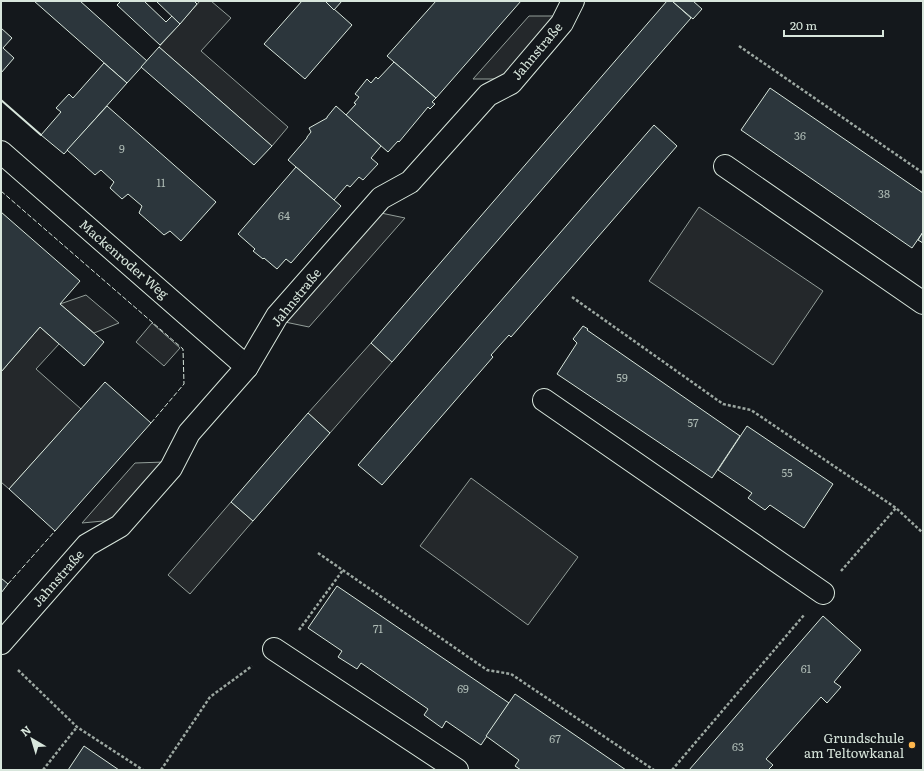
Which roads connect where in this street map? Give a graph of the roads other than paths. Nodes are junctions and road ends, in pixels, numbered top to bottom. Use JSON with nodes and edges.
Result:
{"nodes":[{"id":1,"x":573,"y":1,"type":"edge"},
{"id":2,"x":1,"y":152,"type":"edge"},
{"id":3,"x":725,"y":166,"type":"dead end"},
{"id":4,"x":923,"y":303,"type":"edge"},
{"id":5,"x":247,"y":367,"type":"junction"},
{"id":6,"x":544,"y":400,"type":"dead end"},
{"id":7,"x":823,"y":593,"type":"road end"},
{"id":8,"x":1,"y":643,"type":"edge"},
{"id":9,"x":274,"y":649,"type":"road end"},
{"id":10,"x":457,"y":770,"type":"edge"}],
"edges":[{"from":1,"to":5,"type":"street","name":"Jahnstraße"},
{"from":2,"to":5,"type":"street","name":"Mackenroder Weg"},
{"from":3,"to":4,"type":"street"},
{"from":5,"to":8,"type":"street","name":"Jahnstraße"},
{"from":6,"to":7,"type":"street"},
{"from":9,"to":10,"type":"street"}]}
